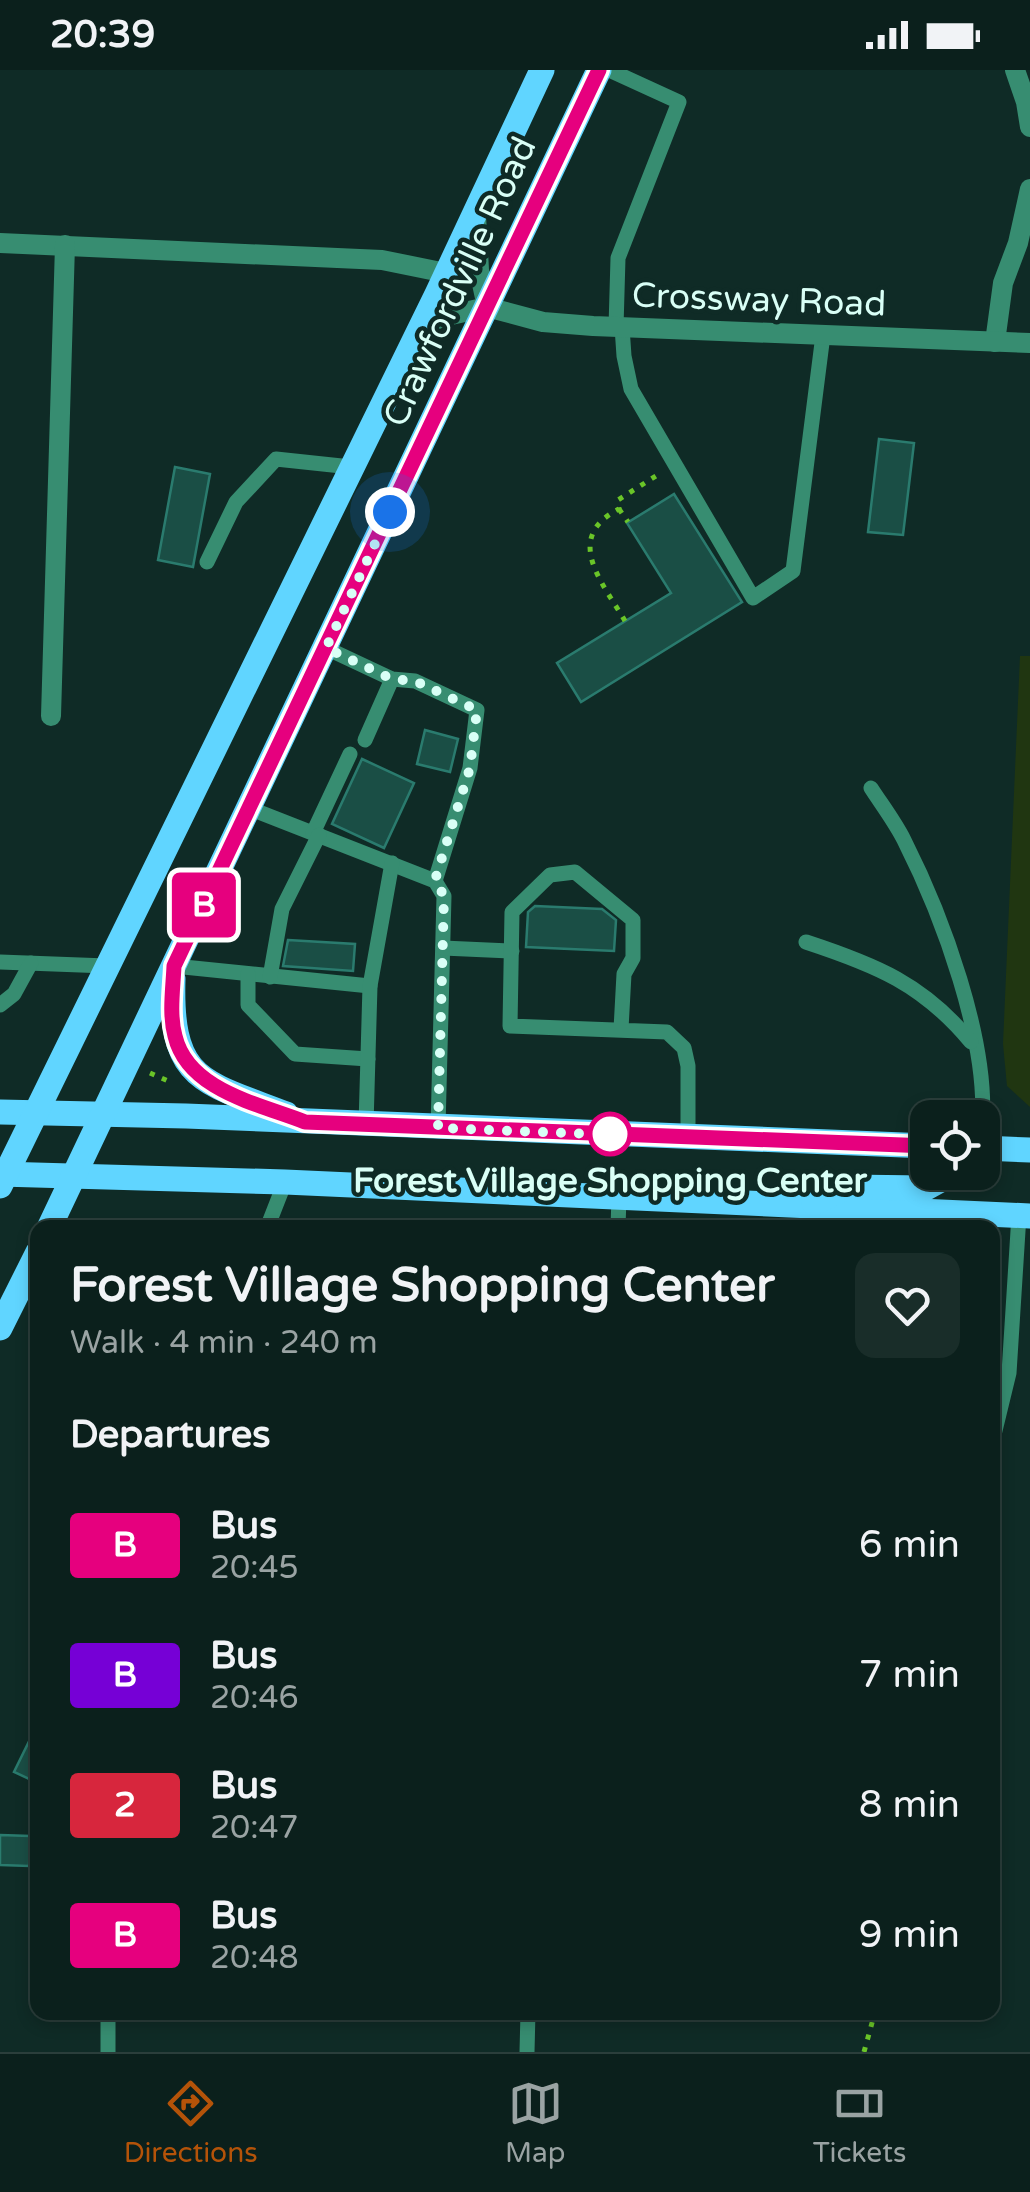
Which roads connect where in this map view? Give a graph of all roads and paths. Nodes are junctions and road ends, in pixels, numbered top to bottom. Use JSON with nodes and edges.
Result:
{"nodes":[{"id":1,"x":542,"y":70,"type":"edge"},
{"id":2,"x":599,"y":70,"type":"edge"},
{"id":3,"x":609,"y":70,"type":"edge"},
{"id":4,"x":1015,"y":70,"type":"edge"},
{"id":5,"x":1030,"y":127,"type":"edge"},
{"id":6,"x":1030,"y":189,"type":"edge"},
{"id":7,"x":476,"y":209,"type":"junction"},
{"id":8,"x":0,"y":242,"type":"edge"},
{"id":9,"x":65,"y":245,"type":"junction"},
{"id":10,"x":446,"y":273,"type":"junction"},
{"id":11,"x":486,"y":307,"type":"junction"},
{"id":12,"x":421,"y":326,"type":"junction"},
{"id":13,"x":619,"y":327,"type":"junction"},
{"id":14,"x":823,"y":335,"type":"junction"},
{"id":15,"x":995,"y":342,"type":"junction"},
{"id":16,"x":1030,"y":344,"type":"edge"},
{"id":17,"x":675,"y":464,"type":"junction"},
{"id":18,"x":351,"y":467,"type":"junction"},
{"id":19,"x":619,"y":509,"type":"junction"},
{"id":20,"x":628,"y":522,"type":"dead end"},
{"id":21,"x":206,"y":562,"type":"dead end"},
{"id":22,"x":626,"y":621,"type":"dead end"},
{"id":23,"x":326,"y":648,"type":"junction"},
{"id":24,"x":392,"y":679,"type":"junction"},
{"id":25,"x":51,"y":716,"type":"dead end"},
{"id":26,"x":365,"y":740,"type":"dead end"},
{"id":27,"x":350,"y":754,"type":"dead end"},
{"id":28,"x":870,"y":788,"type":"dead end"},
{"id":29,"x":250,"y":809,"type":"junction"},
{"id":30,"x":316,"y":834,"type":"junction"},
{"id":31,"x":392,"y":864,"type":"junction"},
{"id":32,"x":435,"y":880,"type":"junction"},
{"id":33,"x":806,"y":942,"type":"dead end"},
{"id":34,"x":443,"y":948,"type":"junction"},
{"id":35,"x":512,"y":951,"type":"junction"},
{"id":36,"x":0,"y":962,"type":"edge"},
{"id":37,"x":32,"y":964,"type":"junction"},
{"id":38,"x":107,"y":966,"type":"junction"},
{"id":39,"x":174,"y":966,"type":"junction"},
{"id":40,"x":248,"y":974,"type":"junction"},
{"id":41,"x":270,"y":977,"type":"junction"},
{"id":42,"x":370,"y":986,"type":"junction"},
{"id":43,"x":0,"y":1005,"type":"edge"},
{"id":44,"x":621,"y":1029,"type":"junction"},
{"id":45,"x":977,"y":1049,"type":"junction"},
{"id":46,"x":368,"y":1059,"type":"junction"},
{"id":47,"x":147,"y":1072,"type":"dead end"},
{"id":48,"x":168,"y":1081,"type":"dead end"},
{"id":49,"x":982,"y":1100,"type":"edge"},
{"id":50,"x":0,"y":1112,"type":"edge"},
{"id":51,"x":35,"y":1113,"type":"junction"},
{"id":52,"x":102,"y":1114,"type":"junction"},
{"id":53,"x":305,"y":1122,"type":"junction"},
{"id":54,"x":366,"y":1125,"type":"junction"},
{"id":55,"x":438,"y":1128,"type":"junction"},
{"id":56,"x":688,"y":1138,"type":"junction"},
{"id":57,"x":910,"y":1145,"type":"edge"},
{"id":58,"x":1000,"y":1149,"type":"edge"},
{"id":59,"x":1030,"y":1150,"type":"edge"},
{"id":60,"x":75,"y":1176,"type":"junction"},
{"id":61,"x":2,"y":1178,"type":"edge"},
{"id":62,"x":286,"y":1182,"type":"junction"},
{"id":63,"x":910,"y":1188,"type":"edge"},
{"id":64,"x":619,"y":1196,"type":"junction"},
{"id":65,"x":810,"y":1205,"type":"junction"},
{"id":66,"x":1026,"y":1212,"type":"edge"},
{"id":67,"x":54,"y":1220,"type":"edge"},
{"id":68,"x":269,"y":1220,"type":"edge"},
{"id":69,"x":618,"y":1220,"type":"edge"},
{"id":70,"x":30,"y":1268,"type":"edge"},
{"id":71,"x":0,"y":1328,"type":"edge"},
{"id":72,"x":1000,"y":1411,"type":"edge"},
{"id":73,"x":108,"y":2020,"type":"edge"},
{"id":74,"x":528,"y":2020,"type":"edge"},
{"id":75,"x":872,"y":2020,"type":"edge"},
{"id":76,"x":108,"y":2052,"type":"edge"},
{"id":77,"x":527,"y":2052,"type":"edge"},
{"id":78,"x":864,"y":2052,"type":"edge"}],
"edges":[{"from":1,"to":7,"type":"main road","name":"Crawfordville Road"},
{"from":2,"to":11,"type":"main road","name":"Crawfordville Road"},
{"from":3,"to":13,"type":"lane"},
{"from":4,"to":5,"type":"street"},
{"from":6,"to":15,"type":"street"},
{"from":7,"to":10,"type":"main road","name":"Crawfordville Road"},
{"from":7,"to":11,"type":"street"},
{"from":8,"to":9,"type":"street"},
{"from":9,"to":10,"type":"street"},
{"from":9,"to":25,"type":"street"},
{"from":10,"to":12,"type":"main road","name":"Crawfordville Road"},
{"from":11,"to":12,"type":"street"},
{"from":11,"to":13,"type":"street","name":"Crossway Road"},
{"from":11,"to":23,"type":"main road","name":"Crawfordville Road"},
{"from":12,"to":18,"type":"main road","name":"Crawfordville Road"},
{"from":13,"to":14,"type":"street","name":"Crossway Road"},
{"from":13,"to":17,"type":"lane"},
{"from":14,"to":15,"type":"street","name":"Crossway Road"},
{"from":14,"to":17,"type":"lane"},
{"from":15,"to":16,"type":"street","name":"Crossway Road"},
{"from":17,"to":19,"type":"path"},
{"from":18,"to":21,"type":"lane"},
{"from":18,"to":38,"type":"main road","name":"Crawfordville Road"},
{"from":19,"to":20,"type":"path"},
{"from":19,"to":22,"type":"path"},
{"from":23,"to":24,"type":"lane"},
{"from":23,"to":29,"type":"main road","name":"Crawfordville Road"},
{"from":24,"to":26,"type":"lane"},
{"from":24,"to":32,"type":"lane"},
{"from":27,"to":30,"type":"lane"},
{"from":28,"to":45,"type":"lane"},
{"from":29,"to":30,"type":"lane"},
{"from":29,"to":39,"type":"main road","name":"Crawfordville Road"},
{"from":30,"to":31,"type":"lane"},
{"from":30,"to":41,"type":"lane"},
{"from":31,"to":32,"type":"lane"},
{"from":31,"to":42,"type":"lane"},
{"from":32,"to":34,"type":"lane"},
{"from":33,"to":45,"type":"lane"},
{"from":34,"to":35,"type":"lane"},
{"from":34,"to":55,"type":"lane"},
{"from":35,"to":44,"type":"lane"},
{"from":35,"to":44,"type":"lane"},
{"from":36,"to":37,"type":"lane"},
{"from":37,"to":38,"type":"lane"},
{"from":37,"to":43,"type":"lane"},
{"from":38,"to":51,"type":"main road","name":"Crawfordville Road"},
{"from":39,"to":40,"type":"lane"},
{"from":39,"to":52,"type":"main road","name":"Crawfordville Road"},
{"from":39,"to":53,"type":"main road"},
{"from":40,"to":41,"type":"lane"},
{"from":40,"to":46,"type":"lane"},
{"from":41,"to":42,"type":"lane"},
{"from":42,"to":46,"type":"lane"},
{"from":44,"to":56,"type":"lane"},
{"from":45,"to":49,"type":"lane"},
{"from":46,"to":54,"type":"lane"},
{"from":47,"to":48,"type":"path"},
{"from":50,"to":51,"type":"main road"},
{"from":51,"to":52,"type":"main road"},
{"from":51,"to":61,"type":"main road","name":"Crawfordville Road"},
{"from":52,"to":53,"type":"main road"},
{"from":52,"to":60,"type":"main road","name":"Crawfordville Road"},
{"from":53,"to":54,"type":"main road"},
{"from":54,"to":55,"type":"main road"},
{"from":55,"to":56,"type":"main road"},
{"from":56,"to":57,"type":"main road"},
{"from":58,"to":59,"type":"main road"},
{"from":60,"to":61,"type":"main road"},
{"from":60,"to":62,"type":"main road"},
{"from":60,"to":67,"type":"main road","name":"Crawfordville Road"},
{"from":62,"to":64,"type":"main road"},
{"from":62,"to":68,"type":"lane"},
{"from":63,"to":65,"type":"main road"},
{"from":64,"to":65,"type":"main road"},
{"from":64,"to":69,"type":"lane"},
{"from":65,"to":66,"type":"main road"},
{"from":66,"to":72,"type":"lane"},
{"from":70,"to":71,"type":"main road"},
{"from":73,"to":76,"type":"lane"},
{"from":74,"to":77,"type":"lane"},
{"from":75,"to":78,"type":"path"}]}
